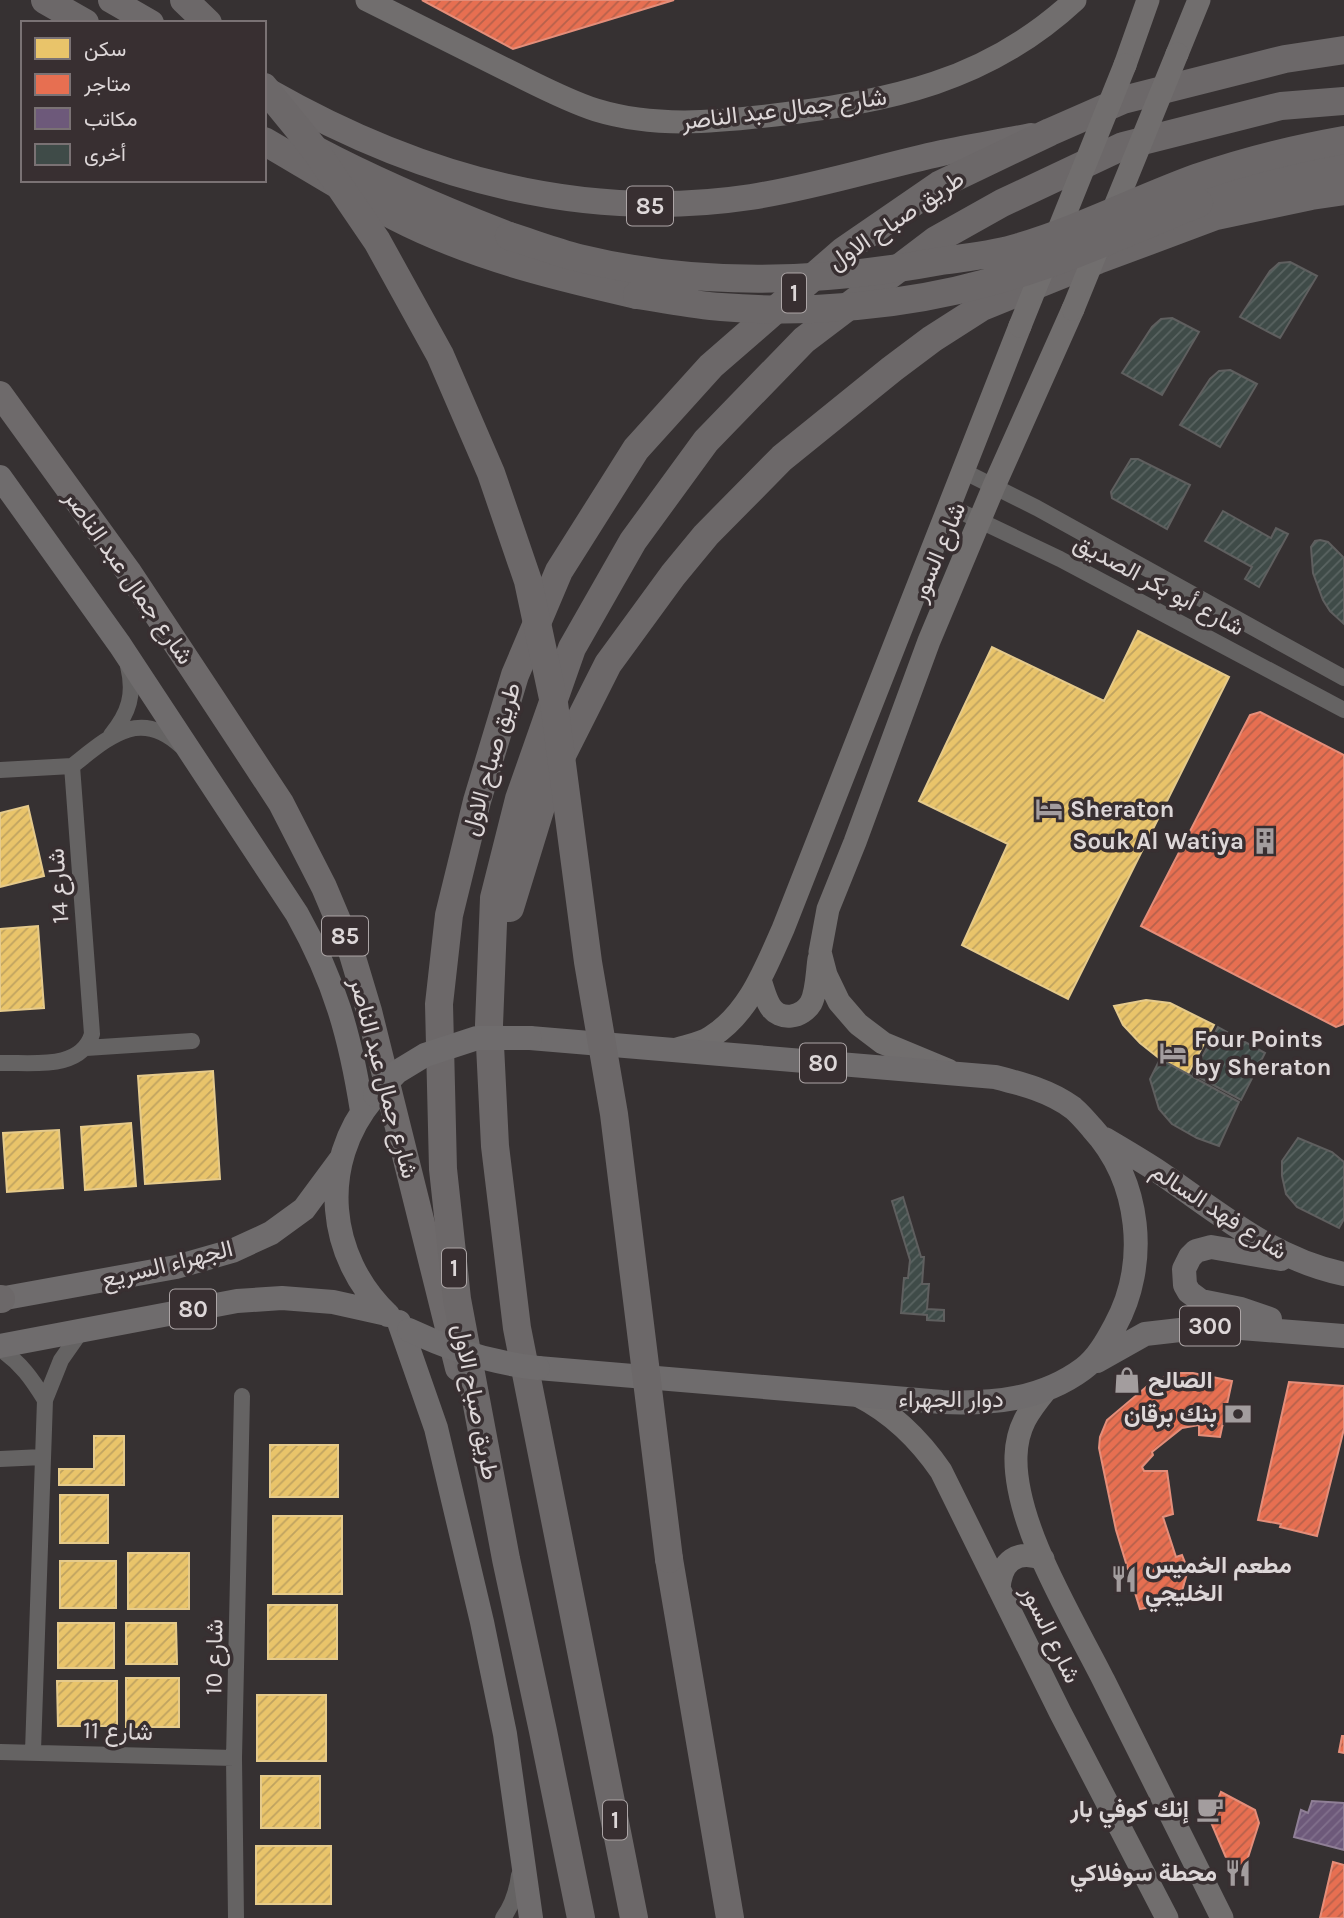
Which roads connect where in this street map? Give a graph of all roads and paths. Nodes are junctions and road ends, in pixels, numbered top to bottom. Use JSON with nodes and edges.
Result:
{"nodes":[{"id":1,"x":111,"y":0,"type":"edge"},
{"id":2,"x":184,"y":0,"type":"edge"},
{"id":3,"x":367,"y":0,"type":"edge"},
{"id":4,"x":1075,"y":0,"type":"edge"},
{"id":5,"x":1148,"y":0,"type":"edge"},
{"id":6,"x":1199,"y":0,"type":"edge"},
{"id":7,"x":148,"y":21,"type":"edge"},
{"id":8,"x":206,"y":21,"type":"edge"},
{"id":9,"x":1344,"y":50,"type":"edge"},
{"id":10,"x":266,"y":89,"type":"edge"},
{"id":11,"x":266,"y":90,"type":"edge"},
{"id":12,"x":1344,"y":101,"type":"edge"},
{"id":13,"x":266,"y":123,"type":"edge"},
{"id":14,"x":1050,"y":132,"type":"junction"},
{"id":15,"x":1344,"y":140,"type":"edge"},
{"id":16,"x":266,"y":142,"type":"edge"},
{"id":17,"x":1344,"y":164,"type":"edge"},
{"id":18,"x":1344,"y":191,"type":"edge"},
{"id":19,"x":0,"y":394,"type":"edge"},
{"id":20,"x":963,"y":471,"type":"junction"},
{"id":21,"x":0,"y":477,"type":"edge"},
{"id":22,"x":994,"y":486,"type":"junction"},
{"id":23,"x":949,"y":506,"type":"junction"},
{"id":24,"x":979,"y":520,"type":"junction"},
{"id":25,"x":120,"y":645,"type":"junction"},
{"id":26,"x":1344,"y":678,"type":"edge"},
{"id":27,"x":1344,"y":710,"type":"edge"},
{"id":28,"x":110,"y":737,"type":"junction"},
{"id":29,"x":194,"y":758,"type":"junction"},
{"id":30,"x":72,"y":766,"type":"junction"},
{"id":31,"x":0,"y":770,"type":"edge"},
{"id":32,"x":820,"y":952,"type":"junction"},
{"id":33,"x":760,"y":980,"type":"junction"},
{"id":34,"x":489,"y":1024,"type":"junction"},
{"id":35,"x":192,"y":1041,"type":"dead end"},
{"id":36,"x":86,"y":1048,"type":"junction"},
{"id":37,"x":674,"y":1050,"type":"junction"},
{"id":38,"x":0,"y":1063,"type":"edge"},
{"id":39,"x":957,"y":1074,"type":"junction"},
{"id":40,"x":369,"y":1103,"type":"junction"},
{"id":41,"x":1098,"y":1135,"type":"junction"},
{"id":42,"x":341,"y":1159,"type":"junction"},
{"id":43,"x":1296,"y":1261,"type":"junction"},
{"id":44,"x":1344,"y":1274,"type":"edge"},
{"id":45,"x":0,"y":1299,"type":"edge"},
{"id":46,"x":398,"y":1322,"type":"junction"},
{"id":47,"x":82,"y":1330,"type":"junction"},
{"id":48,"x":1296,"y":1332,"type":"junction"},
{"id":49,"x":1344,"y":1336,"type":"edge"},
{"id":50,"x":0,"y":1348,"type":"edge"},
{"id":51,"x":1084,"y":1368,"type":"junction"},
{"id":52,"x":1045,"y":1390,"type":"junction"},
{"id":53,"x":242,"y":1396,"type":"dead end"},
{"id":54,"x":859,"y":1396,"type":"junction"},
{"id":55,"x":45,"y":1401,"type":"junction"},
{"id":56,"x":43,"y":1457,"type":"junction"},
{"id":57,"x":0,"y":1459,"type":"edge"},
{"id":58,"x":506,"y":1559,"type":"junction"},
{"id":59,"x":1043,"y":1559,"type":"junction"},
{"id":60,"x":999,"y":1589,"type":"junction"},
{"id":61,"x":33,"y":1751,"type":"junction"},
{"id":62,"x":0,"y":1752,"type":"edge"},
{"id":63,"x":234,"y":1758,"type":"junction"},
{"id":64,"x":522,"y":1855,"type":"junction"},
{"id":65,"x":236,"y":1918,"type":"edge"},
{"id":66,"x":503,"y":1918,"type":"edge"},
{"id":67,"x":531,"y":1918,"type":"edge"},
{"id":68,"x":581,"y":1918,"type":"edge"},
{"id":69,"x":634,"y":1918,"type":"edge"},
{"id":70,"x":730,"y":1918,"type":"edge"},
{"id":71,"x":1167,"y":1918,"type":"edge"},
{"id":72,"x":1222,"y":1918,"type":"edge"}],
"edges":[{"from":1,"to":7,"type":"highway"},
{"from":2,"to":8,"type":"highway"},
{"from":3,"to":4,"type":"main road","name":"شارع جمال عبد الناصر"},
{"from":5,"to":20,"type":"main road","name":"شارع السور","bridge":true},
{"from":6,"to":22,"type":"main road","name":"شارع السور","bridge":true},
{"from":9,"to":14,"type":"highway","name":"طريق صباح الاول","number":"1"},
{"from":10,"to":14,"type":"highway","number":"85"},
{"from":11,"to":70,"type":"highway","bridge":true},
{"from":12,"to":34,"type":"highway","name":"طريق صباح الاول","number":"1"},
{"from":13,"to":15,"type":"highway","bridge":true},
{"from":14,"to":58,"type":"highway","name":"طريق صباح الاول","number":"1"},
{"from":16,"to":17,"type":"highway","bridge":true},
{"from":18,"to":34,"type":"highway"},
{"from":19,"to":58,"type":"highway","name":"شارع جمال عبد الناصر","number":"85"},
{"from":20,"to":22,"type":"street","name":"شارع أبو بكر الصديق"},
{"from":20,"to":23,"type":"main road","name":"شارع السور"},
{"from":21,"to":25,"type":"main road","name":"شارع جمال عبد الناصر"},
{"from":22,"to":24,"type":"main road","name":"شارع السور"},
{"from":22,"to":26,"type":"street","name":"شارع أبو بكر الصديق"},
{"from":23,"to":24,"type":"street","name":"شارع أبو بكر الصديق"},
{"from":23,"to":33,"type":"main road","name":"شارع السور"},
{"from":24,"to":27,"type":"street","name":"شارع أبو بكر الصديق"},
{"from":24,"to":32,"type":"main road","name":"شارع السور"},
{"from":25,"to":28,"type":"street"},
{"from":25,"to":29,"type":"main road","name":"شارع جمال عبد الناصر"},
{"from":28,"to":29,"type":"street"},
{"from":28,"to":30,"type":"street"},
{"from":29,"to":40,"type":"main road","name":"شارع جمال عبد الناصر"},
{"from":30,"to":31,"type":"street"},
{"from":30,"to":36,"type":"street","name":"شارع 14"},
{"from":32,"to":33,"type":"main road"},
{"from":32,"to":39,"type":"main road","name":"شارع السور"},
{"from":33,"to":37,"type":"main road","name":"شارع السور"},
{"from":34,"to":69,"type":"highway","name":"طريق صباح الاول","number":"1"},
{"from":35,"to":36,"type":"street"},
{"from":36,"to":38,"type":"street"},
{"from":37,"to":39,"type":"main road","name":"دوار الجهراء","number":"80"},
{"from":37,"to":40,"type":"main road","name":"دوار الجهراء","number":"80","bridge":true},
{"from":39,"to":41,"type":"main road","name":"دوار الجهراء","number":"80"},
{"from":40,"to":42,"type":"main road","name":"دوار الجهراء","number":"80"},
{"from":41,"to":43,"type":"main road","name":"شارع فهد السالم"},
{"from":41,"to":51,"type":"main road","name":"دوار الجهراء","number":"80"},
{"from":42,"to":45,"type":"main road","name":"الجهراء السريع","number":"80"},
{"from":42,"to":46,"type":"main road","name":"دوار الجهراء","number":"80"},
{"from":43,"to":44,"type":"main road","name":"شارع فهد السالم"},
{"from":43,"to":48,"type":"main road"},
{"from":46,"to":47,"type":"main road","name":"الجهراء السريع","number":"80"},
{"from":46,"to":54,"type":"main road","name":"دوار الجهراء","number":"80","bridge":true},
{"from":46,"to":64,"type":"main road","name":"طريق صباح الاول"},
{"from":47,"to":50,"type":"main road","name":"الجهراء السريع","number":"80"},
{"from":47,"to":55,"type":"street"},
{"from":48,"to":49,"type":"main road","number":"300"},
{"from":48,"to":51,"type":"main road","number":"300"},
{"from":50,"to":55,"type":"street"},
{"from":51,"to":52,"type":"main road","name":"دوار الجهراء","number":"80"},
{"from":52,"to":54,"type":"main road","name":"دوار الجهراء","number":"80"},
{"from":52,"to":59,"type":"main road","name":"شارع السور"},
{"from":53,"to":63,"type":"street","name":"شارع 10"},
{"from":54,"to":60,"type":"main road","name":"شارع السور"},
{"from":55,"to":56,"type":"street"},
{"from":56,"to":57,"type":"street"},
{"from":56,"to":61,"type":"street"},
{"from":58,"to":68,"type":"highway","name":"طريق صباح الاول","number":"1"},
{"from":59,"to":60,"type":"main road"},
{"from":59,"to":72,"type":"main road","name":"شارع السور"},
{"from":60,"to":71,"type":"main road","name":"شارع السور"},
{"from":61,"to":62,"type":"street","name":"شارع 11"},
{"from":61,"to":63,"type":"street","name":"شارع 11"},
{"from":63,"to":65,"type":"street","name":"شارع 10"},
{"from":64,"to":66,"type":"street"},
{"from":64,"to":67,"type":"main road","name":"طريق صباح الاول"}]}
